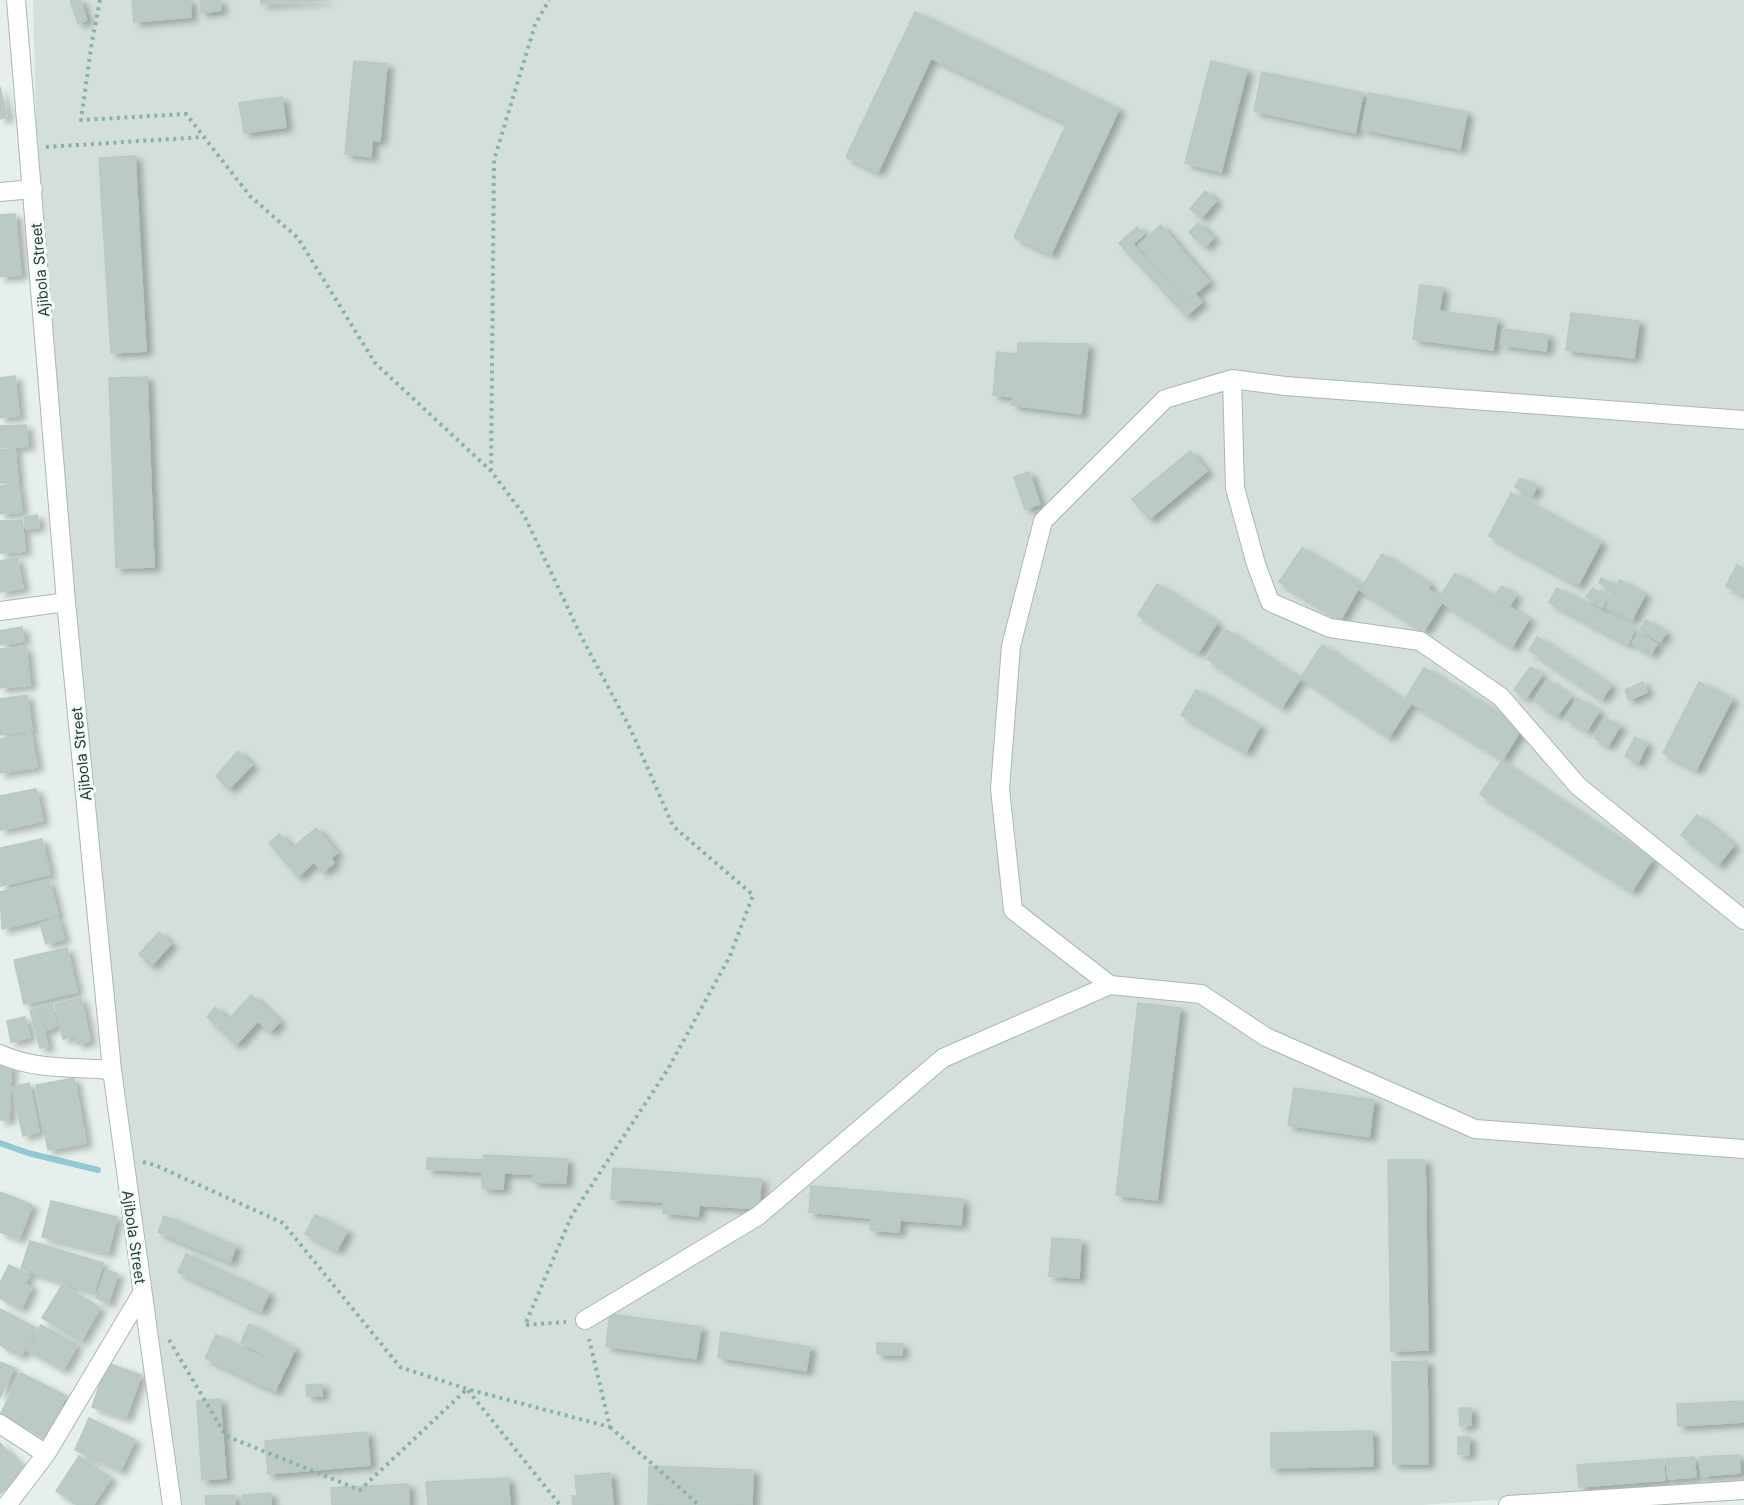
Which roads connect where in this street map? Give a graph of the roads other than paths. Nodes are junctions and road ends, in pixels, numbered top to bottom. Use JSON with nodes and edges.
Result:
{"nodes":[{"id":1,"x":16,"y":0,"type":"edge"},
{"id":2,"x":33,"y":189,"type":"junction"},
{"id":3,"x":0,"y":192,"type":"edge"},
{"id":4,"x":1232,"y":379,"type":"junction"},
{"id":5,"x":1744,"y":420,"type":"edge"},
{"id":6,"x":66,"y":602,"type":"junction"},
{"id":7,"x":0,"y":610,"type":"edge"},
{"id":8,"x":1744,"y":920,"type":"edge"},
{"id":9,"x":1110,"y":985,"type":"junction"},
{"id":10,"x":0,"y":1054,"type":"edge"},
{"id":11,"x":112,"y":1070,"type":"junction"},
{"id":12,"x":1744,"y":1149,"type":"edge"},
{"id":13,"x":142,"y":1293,"type":"junction"},
{"id":14,"x":585,"y":1320,"type":"road end"},
{"id":15,"x":0,"y":1424,"type":"edge"},
{"id":16,"x":45,"y":1454,"type":"junction"},
{"id":17,"x":1744,"y":1490,"type":"edge"},
{"id":18,"x":7,"y":1505,"type":"edge"},
{"id":19,"x":172,"y":1505,"type":"edge"},
{"id":20,"x":1508,"y":1505,"type":"edge"}],
"edges":[{"from":1,"to":2,"type":"street","name":"Ajibola Street"},
{"from":2,"to":3,"type":"street"},
{"from":2,"to":6,"type":"street","name":"Ajibola Street"},
{"from":4,"to":5,"type":"street"},
{"from":4,"to":8,"type":"street"},
{"from":4,"to":9,"type":"street"},
{"from":6,"to":7,"type":"street"},
{"from":6,"to":11,"type":"street","name":"Ajibola Street"},
{"from":9,"to":12,"type":"street"},
{"from":9,"to":14,"type":"street"},
{"from":10,"to":11,"type":"street"},
{"from":11,"to":13,"type":"street","name":"Ajibola Street"},
{"from":13,"to":16,"type":"street"},
{"from":13,"to":19,"type":"street","name":"Ajibola Street"},
{"from":15,"to":16,"type":"street"},
{"from":16,"to":18,"type":"street"},
{"from":17,"to":20,"type":"street"}]}
